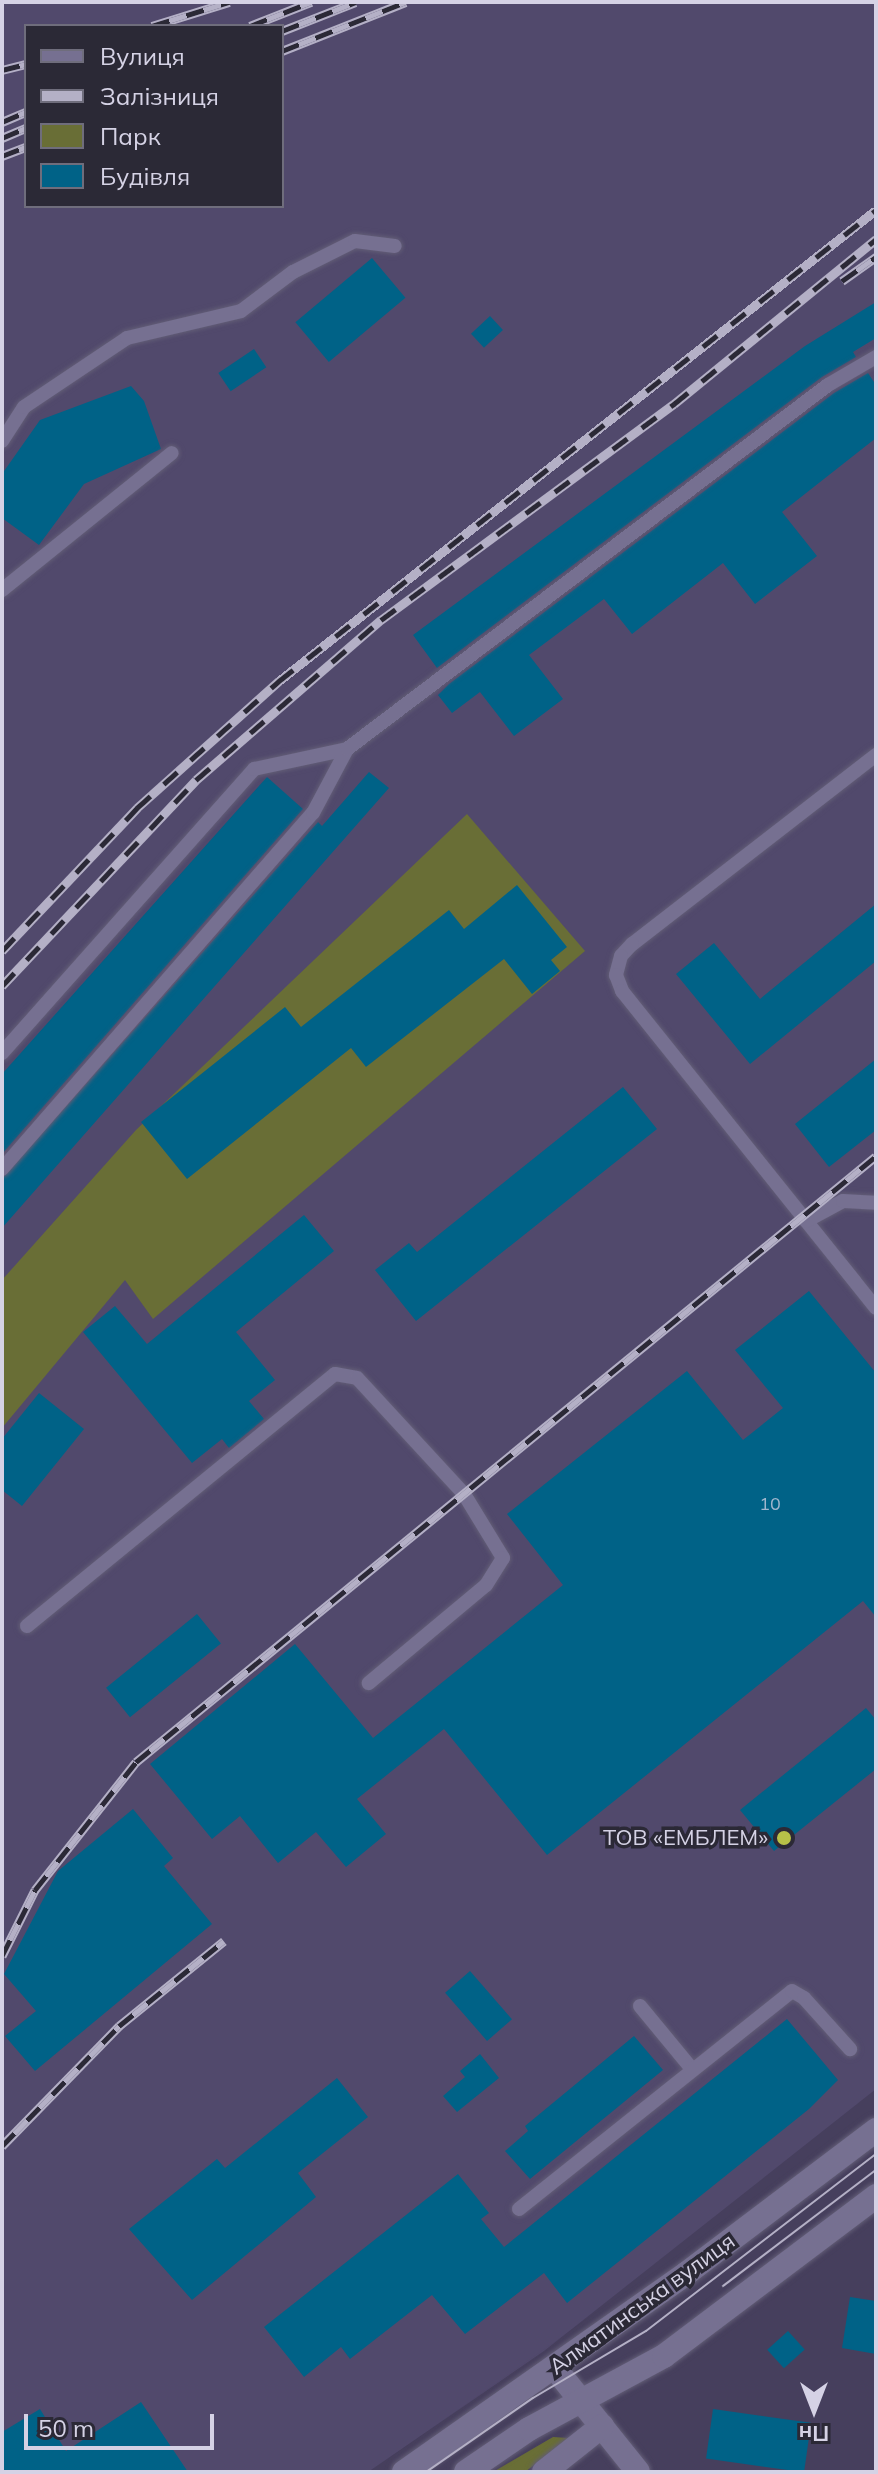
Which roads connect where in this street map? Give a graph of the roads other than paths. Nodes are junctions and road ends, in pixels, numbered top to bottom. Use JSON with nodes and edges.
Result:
{"nodes":[{"id":1,"x":395,"y":246,"type":"dead end"},
{"id":2,"x":876,"y":357,"type":"edge"},
{"id":3,"x":2,"y":441,"type":"edge"},
{"id":4,"x":172,"y":453,"type":"dead end"},
{"id":5,"x":2,"y":590,"type":"edge"},
{"id":6,"x":347,"y":749,"type":"junction"},
{"id":7,"x":876,"y":755,"type":"edge"},
{"id":8,"x":2,"y":1053,"type":"edge"},
{"id":9,"x":2,"y":1169,"type":"edge"},
{"id":10,"x":876,"y":1203,"type":"edge"},
{"id":11,"x":806,"y":1221,"type":"junction"},
{"id":12,"x":876,"y":1308,"type":"edge"},
{"id":13,"x":27,"y":1626,"type":"dead end"},
{"id":14,"x":369,"y":1683,"type":"dead end"},
{"id":15,"x":640,"y":2006,"type":"dead end"},
{"id":16,"x":850,"y":2049,"type":"dead end"},
{"id":17,"x":692,"y":2069,"type":"junction"},
{"id":18,"x":876,"y":2130,"type":"edge"},
{"id":19,"x":876,"y":2196,"type":"edge"},
{"id":20,"x":519,"y":2209,"type":"dead end"},
{"id":21,"x":554,"y":2367,"type":"junction"},
{"id":22,"x":582,"y":2401,"type":"junction"},
{"id":23,"x":602,"y":2426,"type":"junction"},
{"id":24,"x":404,"y":2472,"type":"edge"},
{"id":25,"x":466,"y":2472,"type":"edge"},
{"id":26,"x":544,"y":2472,"type":"edge"},
{"id":27,"x":638,"y":2472,"type":"edge"}],
"edges":[{"from":1,"to":3,"type":"lane"},
{"from":2,"to":6,"type":"lane"},
{"from":4,"to":5,"type":"lane"},
{"from":6,"to":8,"type":"lane"},
{"from":6,"to":9,"type":"lane"},
{"from":7,"to":11,"type":"lane"},
{"from":10,"to":11,"type":"lane"},
{"from":11,"to":12,"type":"lane"},
{"from":13,"to":14,"type":"lane"},
{"from":15,"to":17,"type":"lane"},
{"from":16,"to":17,"type":"lane"},
{"from":17,"to":20,"type":"lane"},
{"from":18,"to":21,"type":"street","name":"Алматинська вулиця"},
{"from":19,"to":22,"type":"street","name":"Алматинська вулиця"},
{"from":21,"to":22,"type":"street"},
{"from":21,"to":24,"type":"street","name":"Алматинська вулиця"},
{"from":22,"to":23,"type":"street"},
{"from":22,"to":25,"type":"street","name":"Алматинська вулиця"},
{"from":23,"to":26,"type":"street"},
{"from":23,"to":27,"type":"street"}]}
